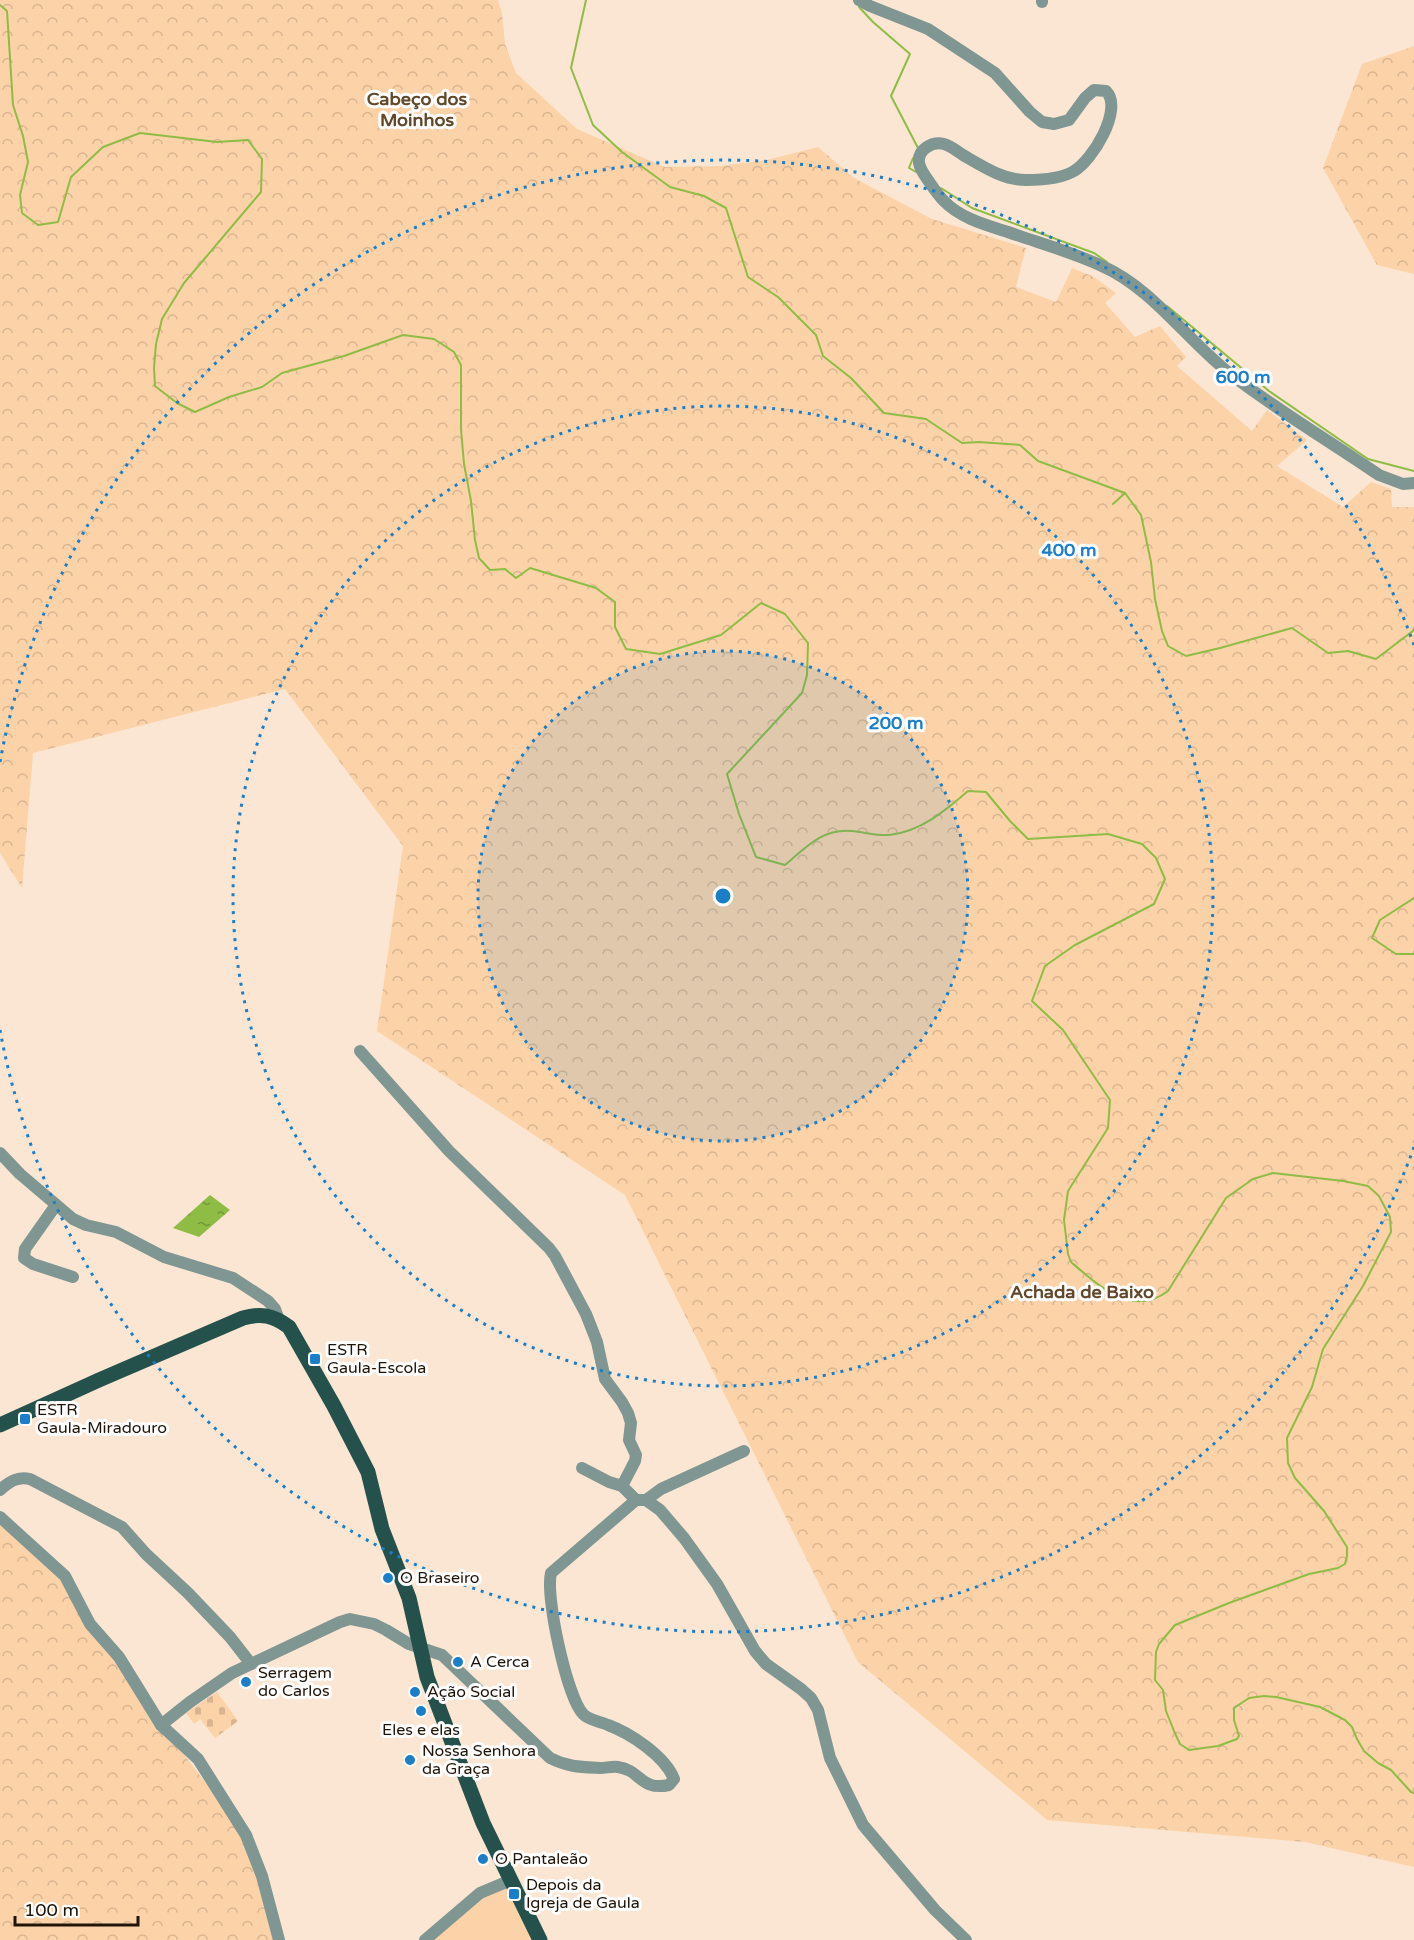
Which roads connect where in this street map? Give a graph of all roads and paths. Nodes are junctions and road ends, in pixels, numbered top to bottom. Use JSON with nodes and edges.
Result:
{"nodes":[{"id":1,"x":859,"y":0,"type":"edge"},
{"id":2,"x":1414,"y":483,"type":"edge"},
{"id":3,"x":360,"y":1051,"type":"dead end"},
{"id":4,"x":0,"y":1153,"type":"edge"},
{"id":5,"x":56,"y":1205,"type":"junction"},
{"id":6,"x":73,"y":1277,"type":"dead end"},
{"id":7,"x":279,"y":1320,"type":"junction"},
{"id":8,"x":0,"y":1425,"type":"edge"},
{"id":9,"x":744,"y":1451,"type":"dead end"},
{"id":10,"x":582,"y":1468,"type":"dead end"},
{"id":11,"x":622,"y":1486,"type":"junction"},
{"id":12,"x":0,"y":1490,"type":"edge"},
{"id":13,"x":641,"y":1500,"type":"junction"},
{"id":14,"x":0,"y":1517,"type":"edge"},
{"id":15,"x":419,"y":1647,"type":"junction"},
{"id":16,"x":251,"y":1664,"type":"junction"},
{"id":17,"x":161,"y":1725,"type":"junction"},
{"id":18,"x":511,"y":1880,"type":"junction"},
{"id":19,"x":279,"y":1940,"type":"edge"},
{"id":20,"x":425,"y":1940,"type":"edge"},
{"id":21,"x":540,"y":1940,"type":"edge"},
{"id":22,"x":966,"y":1940,"type":"edge"}],
"edges":[{"from":1,"to":2,"type":"street"},
{"from":3,"to":11,"type":"street"},
{"from":4,"to":5,"type":"street"},
{"from":5,"to":6,"type":"street"},
{"from":5,"to":7,"type":"street"},
{"from":7,"to":8,"type":"main road"},
{"from":7,"to":15,"type":"main road"},
{"from":9,"to":13,"type":"street"},
{"from":10,"to":11,"type":"street"},
{"from":11,"to":13,"type":"street"},
{"from":12,"to":16,"type":"street"},
{"from":13,"to":15,"type":"street"},
{"from":13,"to":22,"type":"street"},
{"from":14,"to":17,"type":"street"},
{"from":15,"to":16,"type":"street"},
{"from":15,"to":18,"type":"main road"},
{"from":16,"to":17,"type":"street"},
{"from":17,"to":19,"type":"street"},
{"from":18,"to":20,"type":"street"},
{"from":18,"to":21,"type":"main road"}]}
